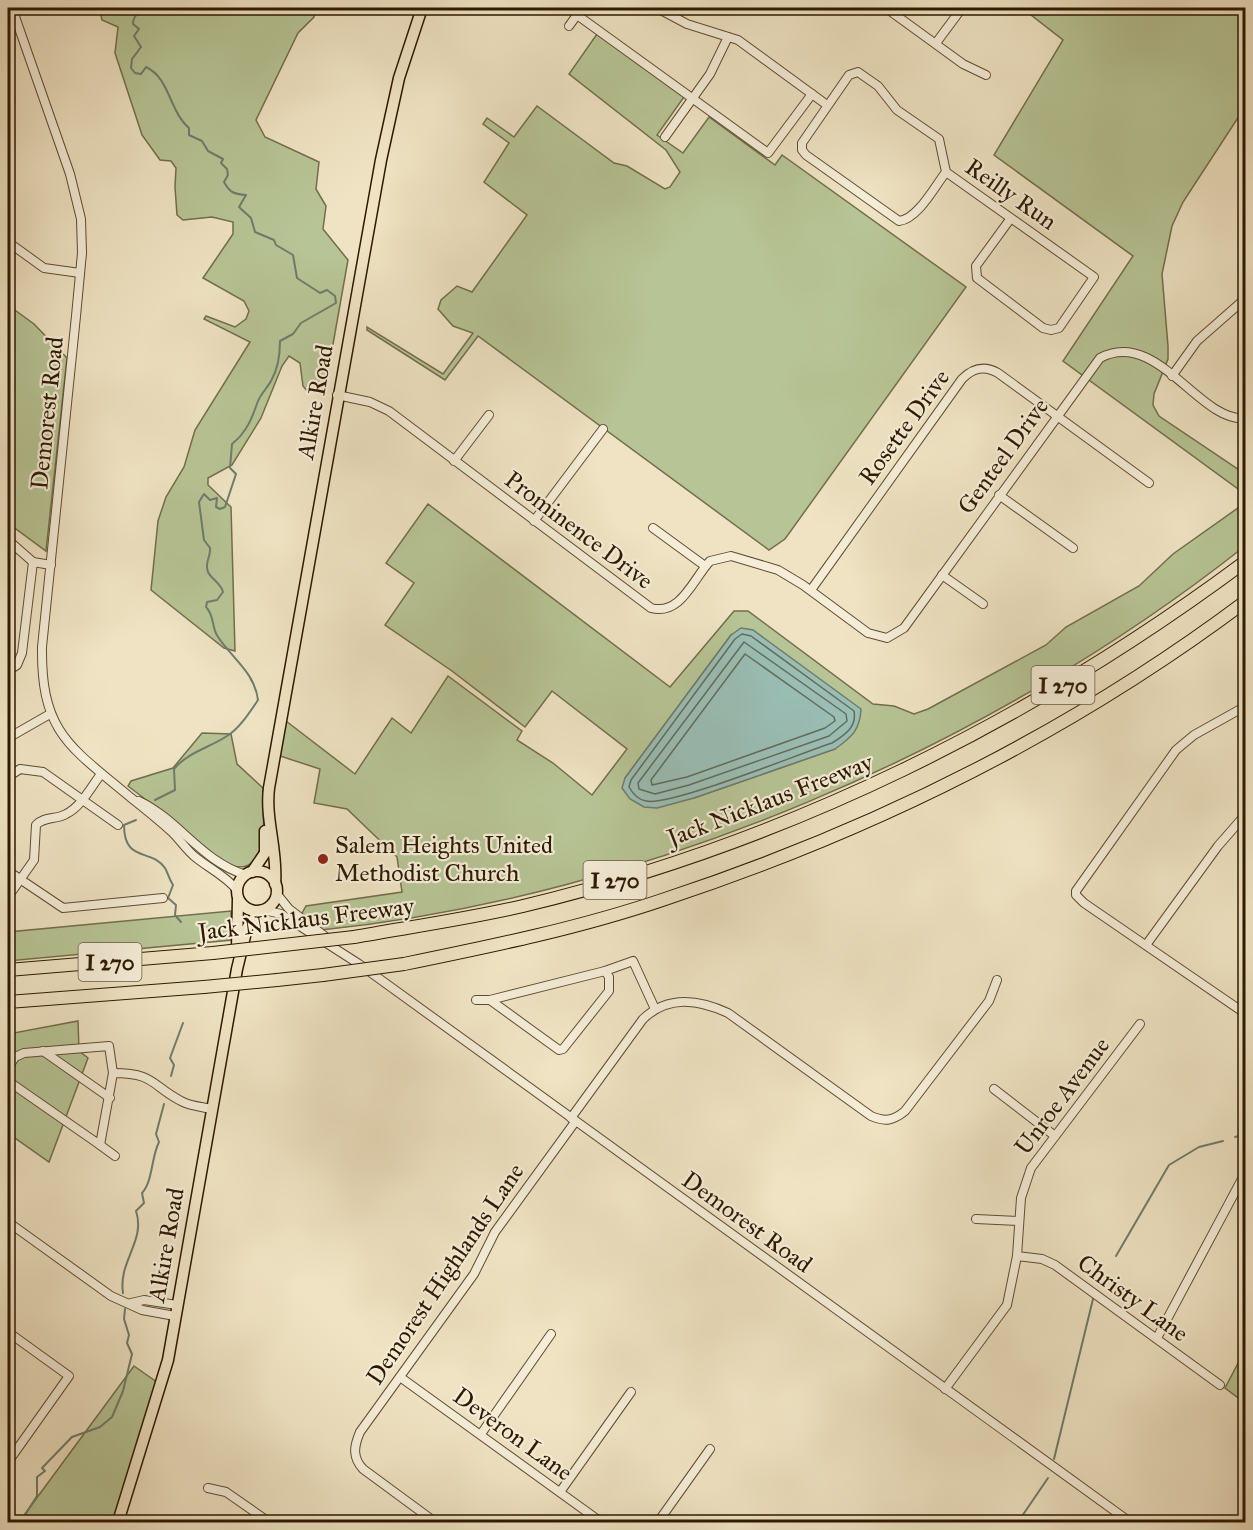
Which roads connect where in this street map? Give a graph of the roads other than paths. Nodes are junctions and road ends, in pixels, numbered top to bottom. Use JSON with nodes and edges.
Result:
{"nodes":[{"id":1,"x":12,"y":8,"type":"edge"},
{"id":2,"x":422,"y":8,"type":"edge"},
{"id":3,"x":657,"y":8,"type":"edge"},
{"id":4,"x":886,"y":8,"type":"edge"},
{"id":5,"x":962,"y":8,"type":"edge"},
{"id":6,"x":579,"y":11,"type":"edge"},
{"id":7,"x":569,"y":26,"type":"dead end"},
{"id":8,"x":728,"y":37,"type":"junction"},
{"id":9,"x":936,"y":44,"type":"junction"},
{"id":10,"x":986,"y":75,"type":"dead end"},
{"id":11,"x":812,"y":94,"type":"junction"},
{"id":12,"x":692,"y":99,"type":"junction"},
{"id":13,"x":827,"y":105,"type":"junction"},
{"id":14,"x":666,"y":137,"type":"dead end"},
{"id":15,"x":946,"y":172,"type":"junction"},
{"id":16,"x":1011,"y":218,"type":"junction"},
{"id":17,"x":8,"y":242,"type":"edge"},
{"id":18,"x":80,"y":273,"type":"junction"},
{"id":19,"x":1245,"y":298,"type":"edge"},
{"id":20,"x":1172,"y":376,"type":"junction"},
{"id":21,"x":337,"y":395,"type":"junction"},
{"id":22,"x":489,"y":415,"type":"dead end"},
{"id":23,"x":1056,"y":416,"type":"junction"},
{"id":24,"x":1245,"y":418,"type":"edge"},
{"id":25,"x":603,"y":429,"type":"dead end"},
{"id":26,"x":454,"y":461,"type":"junction"},
{"id":27,"x":1149,"y":483,"type":"dead end"},
{"id":28,"x":999,"y":495,"type":"junction"},
{"id":29,"x":534,"y":521,"type":"junction"},
{"id":30,"x":653,"y":528,"type":"dead end"},
{"id":31,"x":8,"y":540,"type":"edge"},
{"id":32,"x":1073,"y":548,"type":"dead end"},
{"id":33,"x":1245,"y":561,"type":"edge"},
{"id":34,"x":33,"y":562,"type":"junction"},
{"id":35,"x":51,"y":565,"type":"junction"},
{"id":36,"x":705,"y":566,"type":"junction"},
{"id":37,"x":942,"y":575,"type":"junction"},
{"id":38,"x":811,"y":590,"type":"junction"},
{"id":39,"x":1245,"y":601,"type":"edge"},
{"id":40,"x":983,"y":604,"type":"dead end"},
{"id":41,"x":8,"y":671,"type":"edge"},
{"id":42,"x":1245,"y":706,"type":"edge"},
{"id":43,"x":50,"y":714,"type":"junction"},
{"id":44,"x":8,"y":738,"type":"edge"},
{"id":45,"x":101,"y":774,"type":"junction"},
{"id":46,"x":8,"y":777,"type":"edge"},
{"id":47,"x":130,"y":798,"type":"junction"},
{"id":48,"x":82,"y":799,"type":"junction"},
{"id":49,"x":268,"y":807,"type":"junction"},
{"id":50,"x":1245,"y":814,"type":"edge"},
{"id":51,"x":118,"y":825,"type":"dead end"},
{"id":52,"x":8,"y":871,"type":"edge"},
{"id":53,"x":249,"y":874,"type":"junction"},
{"id":54,"x":20,"y":880,"type":"junction"},
{"id":55,"x":276,"y":889,"type":"junction"},
{"id":56,"x":238,"y":894,"type":"junction"},
{"id":57,"x":8,"y":897,"type":"edge"},
{"id":58,"x":163,"y":898,"type":"dead end"},
{"id":59,"x":262,"y":910,"type":"junction"},
{"id":60,"x":1146,"y":945,"type":"junction"},
{"id":61,"x":341,"y":952,"type":"junction"},
{"id":62,"x":237,"y":969,"type":"junction"},
{"id":63,"x":8,"y":970,"type":"edge"},
{"id":64,"x":605,"y":971,"type":"junction"},
{"id":65,"x":997,"y":980,"type":"dead end"},
{"id":66,"x":477,"y":1000,"type":"dead end"},
{"id":67,"x":490,"y":1000,"type":"junction"},
{"id":68,"x":8,"y":1002,"type":"edge"},
{"id":69,"x":655,"y":1009,"type":"junction"},
{"id":70,"x":1245,"y":1014,"type":"edge"},
{"id":71,"x":1140,"y":1024,"type":"dead end"},
{"id":72,"x":43,"y":1051,"type":"junction"},
{"id":73,"x":8,"y":1068,"type":"edge"},
{"id":74,"x":113,"y":1073,"type":"junction"},
{"id":75,"x":8,"y":1081,"type":"edge"},
{"id":76,"x":994,"y":1089,"type":"dead end"},
{"id":77,"x":110,"y":1098,"type":"junction"},
{"id":78,"x":211,"y":1109,"type":"junction"},
{"id":79,"x":573,"y":1120,"type":"junction"},
{"id":80,"x":1055,"y":1136,"type":"junction"},
{"id":81,"x":100,"y":1145,"type":"junction"},
{"id":82,"x":115,"y":1156,"type":"dead end"},
{"id":83,"x":1245,"y":1166,"type":"edge"},
{"id":84,"x":976,"y":1219,"type":"dead end"},
{"id":85,"x":1019,"y":1221,"type":"junction"},
{"id":86,"x":8,"y":1222,"type":"edge"},
{"id":87,"x":1017,"y":1256,"type":"junction"},
{"id":88,"x":176,"y":1311,"type":"junction"},
{"id":89,"x":8,"y":1332,"type":"edge"},
{"id":90,"x":551,"y":1334,"type":"dead end"},
{"id":91,"x":1156,"y":1338,"type":"junction"},
{"id":92,"x":400,"y":1377,"type":"junction"},
{"id":93,"x":1220,"y":1385,"type":"dead end"},
{"id":94,"x":945,"y":1389,"type":"junction"},
{"id":95,"x":631,"y":1392,"type":"dead end"},
{"id":96,"x":481,"y":1434,"type":"junction"},
{"id":97,"x":710,"y":1449,"type":"dead end"},
{"id":98,"x":8,"y":1462,"type":"edge"},
{"id":99,"x":208,"y":1488,"type":"dead end"},
{"id":100,"x":560,"y":1492,"type":"junction"},
{"id":101,"x":118,"y":1522,"type":"edge"},
{"id":102,"x":268,"y":1522,"type":"edge"},
{"id":103,"x":435,"y":1522,"type":"edge"},
{"id":104,"x":601,"y":1522,"type":"edge"},
{"id":105,"x":658,"y":1522,"type":"edge"},
{"id":106,"x":1130,"y":1522,"type":"edge"}],
"edges":[{"from":1,"to":18,"type":"street","name":"Demorest Road"},
{"from":2,"to":21,"type":"main road","name":"Alkire Road"},
{"from":3,"to":8,"type":"street"},
{"from":4,"to":9,"type":"street"},
{"from":5,"to":9,"type":"street"},
{"from":6,"to":7,"type":"street"},
{"from":6,"to":12,"type":"street"},
{"from":8,"to":11,"type":"street"},
{"from":8,"to":12,"type":"street"},
{"from":9,"to":10,"type":"street"},
{"from":11,"to":12,"type":"street"},
{"from":11,"to":13,"type":"street"},
{"from":12,"to":14,"type":"street"},
{"from":13,"to":15,"type":"street","name":"Reilly Run"},
{"from":13,"to":15,"type":"street"},
{"from":15,"to":16,"type":"street","name":"Reilly Run"},
{"from":16,"to":16,"type":"street","name":"Reilly Run"},
{"from":17,"to":18,"type":"street"},
{"from":18,"to":35,"type":"street","name":"Demorest Road"},
{"from":19,"to":20,"type":"street"},
{"from":20,"to":23,"type":"street","name":"Genteel Drive"},
{"from":20,"to":24,"type":"street","name":"Genteel Drive"},
{"from":21,"to":26,"type":"street","name":"Prominence Drive"},
{"from":21,"to":49,"type":"main road","name":"Alkire Road"},
{"from":22,"to":26,"type":"street"},
{"from":23,"to":27,"type":"street"},
{"from":23,"to":28,"type":"street","name":"Genteel Drive"},
{"from":23,"to":38,"type":"street","name":"Rosette Drive"},
{"from":25,"to":29,"type":"street"},
{"from":26,"to":29,"type":"street","name":"Prominence Drive"},
{"from":28,"to":32,"type":"street"},
{"from":28,"to":37,"type":"street","name":"Genteel Drive"},
{"from":29,"to":36,"type":"street","name":"Prominence Drive"},
{"from":30,"to":36,"type":"street"},
{"from":31,"to":34,"type":"street"},
{"from":33,"to":63,"type":"highway","name":"Jack Nicklaus Freeway","number":"I 270","bridge":true},
{"from":34,"to":35,"type":"street"},
{"from":34,"to":41,"type":"street"},
{"from":35,"to":43,"type":"street","name":"Demorest Road"},
{"from":36,"to":38,"type":"street"},
{"from":37,"to":38,"type":"street","name":"Genteel Drive"},
{"from":37,"to":40,"type":"street"},
{"from":39,"to":68,"type":"highway","number":"I 270","bridge":true},
{"from":42,"to":60,"type":"street"},
{"from":43,"to":44,"type":"street"},
{"from":43,"to":45,"type":"street","name":"Demorest Road"},
{"from":45,"to":47,"type":"street","name":"Demorest Road"},
{"from":45,"to":48,"type":"street"},
{"from":46,"to":48,"type":"street"},
{"from":47,"to":53,"type":"street","name":"Demorest Road"},
{"from":47,"to":56,"type":"street","name":"Demorest Road"},
{"from":48,"to":51,"type":"street"},
{"from":48,"to":54,"type":"street"},
{"from":49,"to":53,"type":"main road","name":"Alkire Road"},
{"from":49,"to":55,"type":"main road","name":"Alkire Road"},
{"from":50,"to":60,"type":"street"},
{"from":52,"to":54,"type":"street"},
{"from":53,"to":55,"type":"main road"},
{"from":53,"to":56,"type":"main road"},
{"from":54,"to":57,"type":"street"},
{"from":54,"to":58,"type":"street"},
{"from":55,"to":59,"type":"main road"},
{"from":55,"to":61,"type":"street","name":"Demorest Road"},
{"from":56,"to":59,"type":"main road"},
{"from":56,"to":62,"type":"main road","name":"Alkire Road"},
{"from":59,"to":61,"type":"street","name":"Demorest Road"},
{"from":59,"to":62,"type":"main road","name":"Alkire Road"},
{"from":60,"to":70,"type":"street"},
{"from":61,"to":79,"type":"street","name":"Demorest Road"},
{"from":62,"to":78,"type":"main road","name":"Alkire Road"},
{"from":64,"to":67,"type":"street"},
{"from":64,"to":67,"type":"street"},
{"from":64,"to":69,"type":"street"},
{"from":65,"to":69,"type":"street"},
{"from":66,"to":67,"type":"street"},
{"from":69,"to":79,"type":"street","name":"Demorest Highlands Lane"},
{"from":71,"to":80,"type":"street","name":"Unroe Avenue"},
{"from":72,"to":73,"type":"street"},
{"from":72,"to":74,"type":"street"},
{"from":72,"to":77,"type":"street"},
{"from":74,"to":77,"type":"street"},
{"from":74,"to":78,"type":"street"},
{"from":75,"to":81,"type":"street"},
{"from":76,"to":80,"type":"street"},
{"from":77,"to":81,"type":"street"},
{"from":78,"to":88,"type":"main road","name":"Alkire Road"},
{"from":79,"to":92,"type":"street","name":"Demorest Highlands Lane"},
{"from":79,"to":94,"type":"street","name":"Demorest Road"},
{"from":80,"to":85,"type":"street","name":"Unroe Avenue"},
{"from":81,"to":82,"type":"street"},
{"from":83,"to":91,"type":"street"},
{"from":84,"to":85,"type":"street"},
{"from":85,"to":87,"type":"street","name":"Unroe Avenue"},
{"from":86,"to":88,"type":"street"},
{"from":87,"to":91,"type":"street","name":"Christy Lane"},
{"from":87,"to":94,"type":"street","name":"Unroe Avenue"},
{"from":88,"to":101,"type":"main road","name":"Alkire Road"},
{"from":89,"to":98,"type":"street"},
{"from":90,"to":96,"type":"street"},
{"from":91,"to":93,"type":"street","name":"Christy Lane"},
{"from":92,"to":96,"type":"street","name":"Deveron Lane"},
{"from":92,"to":103,"type":"street","name":"Demorest Highlands Lane"},
{"from":94,"to":106,"type":"street","name":"Demorest Road"},
{"from":95,"to":100,"type":"street"},
{"from":96,"to":100,"type":"street","name":"Deveron Lane"},
{"from":97,"to":105,"type":"street"},
{"from":99,"to":102,"type":"street"},
{"from":100,"to":104,"type":"street","name":"Deveron Lane"}]}
